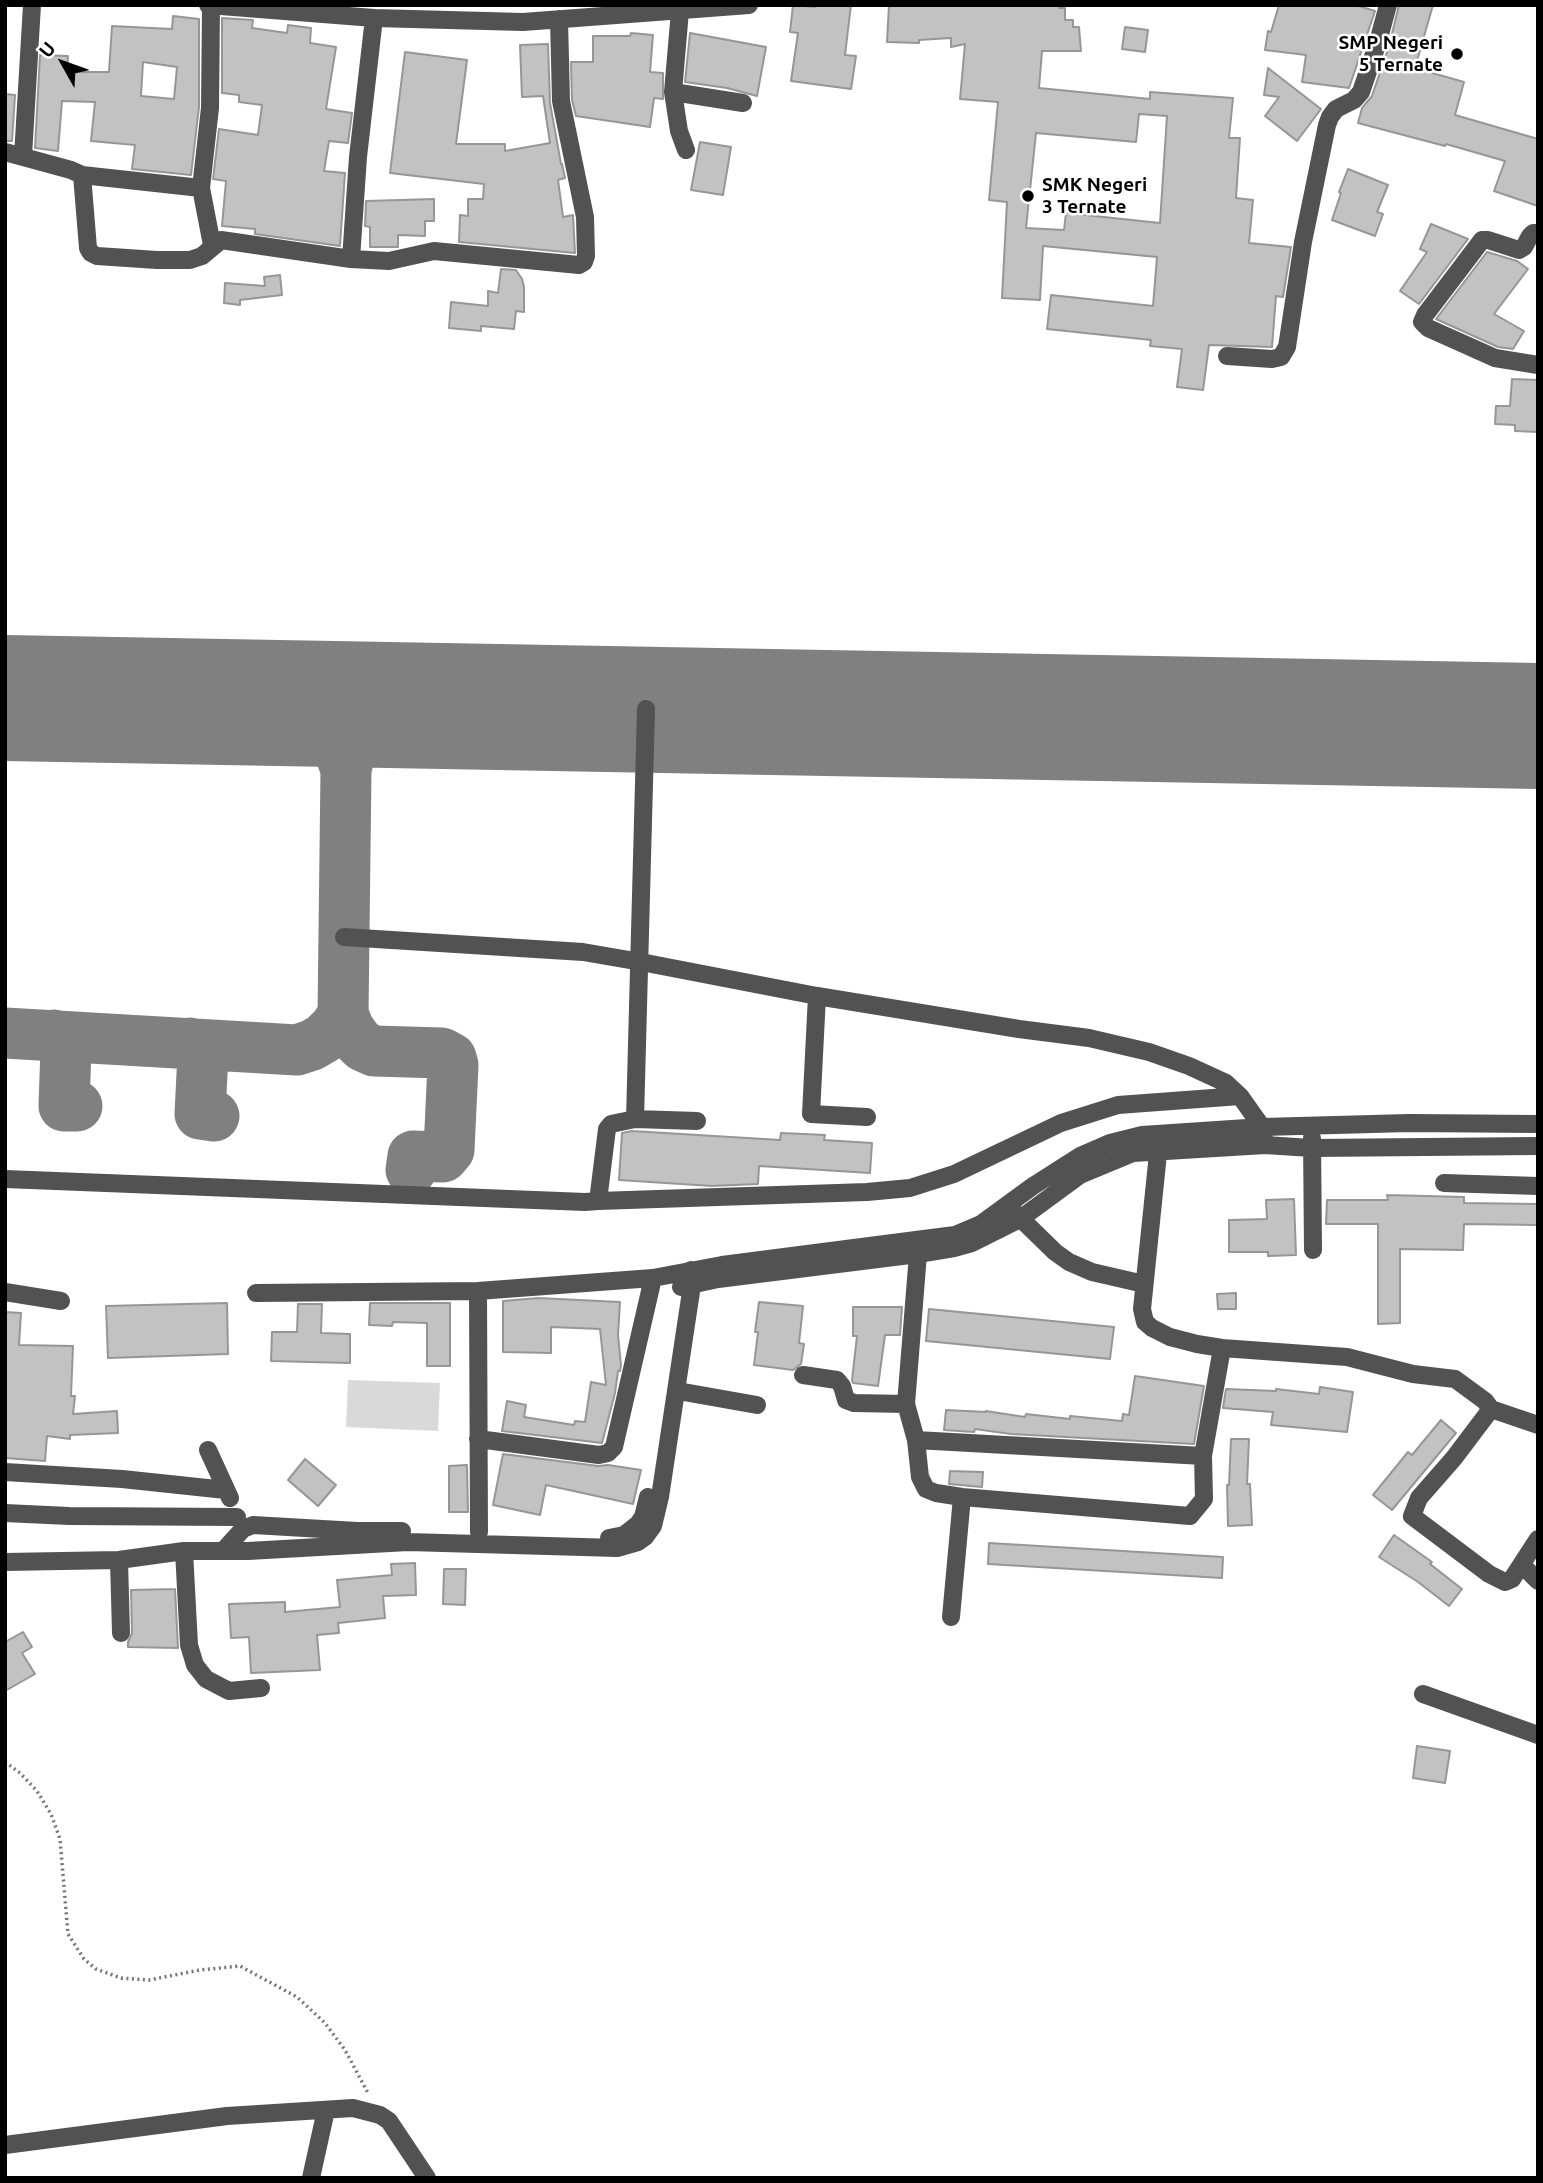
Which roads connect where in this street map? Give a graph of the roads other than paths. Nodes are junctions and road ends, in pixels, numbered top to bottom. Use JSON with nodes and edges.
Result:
{"nodes":[{"id":1,"x":32,"y":5,"type":"edge"},
{"id":2,"x":209,"y":5,"type":"edge"},
{"id":3,"x":750,"y":5,"type":"edge"},
{"id":4,"x":1388,"y":5,"type":"edge"},
{"id":5,"x":680,"y":11,"type":"junction"},
{"id":6,"x":521,"y":14,"type":"edge"},
{"id":7,"x":373,"y":18,"type":"junction"},
{"id":8,"x":559,"y":19,"type":"junction"},
{"id":9,"x":673,"y":92,"type":"junction"},
{"id":10,"x":743,"y":103,"type":"dead end"},
{"id":11,"x":685,"y":150,"type":"dead end"},
{"id":12,"x":14,"y":154,"type":"edge"},
{"id":13,"x":82,"y":175,"type":"junction"},
{"id":14,"x":201,"y":188,"type":"junction"},
{"id":15,"x":1538,"y":233,"type":"edge"},
{"id":16,"x":212,"y":245,"type":"junction"},
{"id":17,"x":351,"y":259,"type":"junction"},
{"id":18,"x":1227,"y":356,"type":"dead end"},
{"id":19,"x":1538,"y":365,"type":"edge"},
{"id":20,"x":646,"y":709,"type":"dead end"},
{"id":21,"x":344,"y":937,"type":"dead end"},
{"id":22,"x":641,"y":961,"type":"junction"},
{"id":23,"x":817,"y":996,"type":"junction"},
{"id":24,"x":1240,"y":1096,"type":"junction"},
{"id":25,"x":867,"y":1117,"type":"dead end"},
{"id":26,"x":635,"y":1119,"type":"junction"},
{"id":27,"x":697,"y":1121,"type":"dead end"},
{"id":28,"x":1538,"y":1124,"type":"edge"},
{"id":29,"x":1312,"y":1126,"type":"junction"},
{"id":30,"x":1159,"y":1133,"type":"junction"},
{"id":31,"x":1264,"y":1136,"type":"junction"},
{"id":32,"x":1538,"y":1146,"type":"edge"},
{"id":33,"x":1311,"y":1148,"type":"junction"},
{"id":34,"x":1160,"y":1153,"type":"junction"},
{"id":35,"x":5,"y":1179,"type":"edge"},
{"id":36,"x":1444,"y":1183,"type":"dead end"},
{"id":37,"x":1538,"y":1186,"type":"edge"},
{"id":38,"x":598,"y":1201,"type":"junction"},
{"id":39,"x":1014,"y":1212,"type":"junction"},
{"id":40,"x":1313,"y":1250,"type":"dead end"},
{"id":41,"x":918,"y":1254,"type":"junction"},
{"id":42,"x":653,"y":1278,"type":"junction"},
{"id":43,"x":686,"y":1279,"type":"junction"},
{"id":44,"x":1144,"y":1284,"type":"junction"},
{"id":45,"x":478,"y":1291,"type":"junction"},
{"id":46,"x":5,"y":1292,"type":"edge"},
{"id":47,"x":256,"y":1293,"type":"dead end"},
{"id":48,"x":61,"y":1301,"type":"dead end"},
{"id":49,"x":1222,"y":1348,"type":"junction"},
{"id":50,"x":803,"y":1375,"type":"dead end"},
{"id":51,"x":678,"y":1391,"type":"junction"},
{"id":52,"x":906,"y":1404,"type":"junction"},
{"id":53,"x":757,"y":1405,"type":"dead end"},
{"id":54,"x":1491,"y":1409,"type":"junction"},
{"id":55,"x":1538,"y":1426,"type":"edge"},
{"id":56,"x":478,"y":1439,"type":"junction"},
{"id":57,"x":916,"y":1440,"type":"junction"},
{"id":58,"x":208,"y":1450,"type":"dead end"},
{"id":59,"x":1203,"y":1456,"type":"junction"},
{"id":60,"x":5,"y":1472,"type":"edge"},
{"id":61,"x":226,"y":1490,"type":"junction"},
{"id":62,"x":962,"y":1497,"type":"junction"},
{"id":63,"x":5,"y":1513,"type":"edge"},
{"id":64,"x":240,"y":1523,"type":"junction"},
{"id":65,"x":479,"y":1532,"type":"junction"},
{"id":66,"x":1538,"y":1539,"type":"edge"},
{"id":67,"x":184,"y":1551,"type":"junction"},
{"id":68,"x":223,"y":1551,"type":"junction"},
{"id":69,"x":120,"y":1560,"type":"junction"},
{"id":70,"x":5,"y":1562,"type":"edge"},
{"id":71,"x":1522,"y":1565,"type":"junction"},
{"id":72,"x":1538,"y":1581,"type":"edge"},
{"id":73,"x":951,"y":1617,"type":"dead end"},
{"id":74,"x":121,"y":1633,"type":"dead end"},
{"id":75,"x":261,"y":1689,"type":"dead end"},
{"id":76,"x":1423,"y":1694,"type":"dead end"},
{"id":77,"x":1538,"y":1735,"type":"edge"},
{"id":78,"x":326,"y":2110,"type":"junction"},
{"id":79,"x":5,"y":2145,"type":"edge"},
{"id":80,"x":311,"y":2178,"type":"edge"},
{"id":81,"x":427,"y":2178,"type":"edge"}],
"edges":[{"from":1,"to":12,"type":"street"},
{"from":2,"to":7,"type":"street"},
{"from":2,"to":14,"type":"street"},
{"from":3,"to":5,"type":"street"},
{"from":4,"to":18,"type":"street"},
{"from":5,"to":8,"type":"street"},
{"from":5,"to":9,"type":"street"},
{"from":6,"to":7,"type":"street"},
{"from":6,"to":8,"type":"street"},
{"from":7,"to":17,"type":"street"},
{"from":8,"to":17,"type":"street"},
{"from":9,"to":10,"type":"street"},
{"from":9,"to":11,"type":"street"},
{"from":12,"to":13,"type":"street"},
{"from":13,"to":14,"type":"street"},
{"from":13,"to":16,"type":"street"},
{"from":14,"to":16,"type":"street"},
{"from":15,"to":19,"type":"street"},
{"from":16,"to":17,"type":"street"},
{"from":20,"to":22,"type":"street"},
{"from":21,"to":22,"type":"street"},
{"from":22,"to":23,"type":"street"},
{"from":22,"to":26,"type":"street"},
{"from":23,"to":24,"type":"street"},
{"from":23,"to":25,"type":"street"},
{"from":24,"to":31,"type":"street"},
{"from":24,"to":38,"type":"street"},
{"from":26,"to":27,"type":"street"},
{"from":26,"to":38,"type":"street"},
{"from":28,"to":29,"type":"street"},
{"from":29,"to":31,"type":"street"},
{"from":29,"to":33,"type":"street"},
{"from":30,"to":31,"type":"street"},
{"from":30,"to":34,"type":"street"},
{"from":30,"to":39,"type":"street"},
{"from":31,"to":33,"type":"street"},
{"from":31,"to":34,"type":"street"},
{"from":32,"to":33,"type":"street"},
{"from":33,"to":40,"type":"street"},
{"from":34,"to":39,"type":"street"},
{"from":34,"to":44,"type":"street"},
{"from":35,"to":38,"type":"street"},
{"from":36,"to":37,"type":"street"},
{"from":39,"to":41,"type":"street"},
{"from":39,"to":43,"type":"street"},
{"from":39,"to":44,"type":"street"},
{"from":41,"to":43,"type":"street"},
{"from":41,"to":52,"type":"street"},
{"from":42,"to":43,"type":"street"},
{"from":42,"to":45,"type":"street"},
{"from":42,"to":56,"type":"street"},
{"from":43,"to":51,"type":"street"},
{"from":43,"to":65,"type":"street"},
{"from":44,"to":49,"type":"street"},
{"from":45,"to":47,"type":"street"},
{"from":45,"to":56,"type":"street"},
{"from":46,"to":48,"type":"street"},
{"from":49,"to":54,"type":"street"},
{"from":49,"to":59,"type":"street"},
{"from":50,"to":52,"type":"street"},
{"from":51,"to":53,"type":"street"},
{"from":51,"to":68,"type":"street"},
{"from":52,"to":57,"type":"street"},
{"from":54,"to":55,"type":"street"},
{"from":54,"to":71,"type":"street"},
{"from":56,"to":65,"type":"street"},
{"from":57,"to":59,"type":"street"},
{"from":57,"to":62,"type":"street"},
{"from":58,"to":61,"type":"street"},
{"from":59,"to":62,"type":"street"},
{"from":60,"to":61,"type":"street"},
{"from":61,"to":64,"type":"street"},
{"from":62,"to":73,"type":"street"},
{"from":63,"to":64,"type":"street"},
{"from":64,"to":65,"type":"street"},
{"from":64,"to":68,"type":"street"},
{"from":66,"to":71,"type":"street"},
{"from":67,"to":68,"type":"street"},
{"from":67,"to":69,"type":"street"},
{"from":67,"to":75,"type":"street"},
{"from":69,"to":70,"type":"street"},
{"from":69,"to":74,"type":"street"},
{"from":71,"to":72,"type":"street"},
{"from":76,"to":77,"type":"street"},
{"from":78,"to":79,"type":"street"},
{"from":78,"to":80,"type":"street"},
{"from":78,"to":81,"type":"street"}]}
